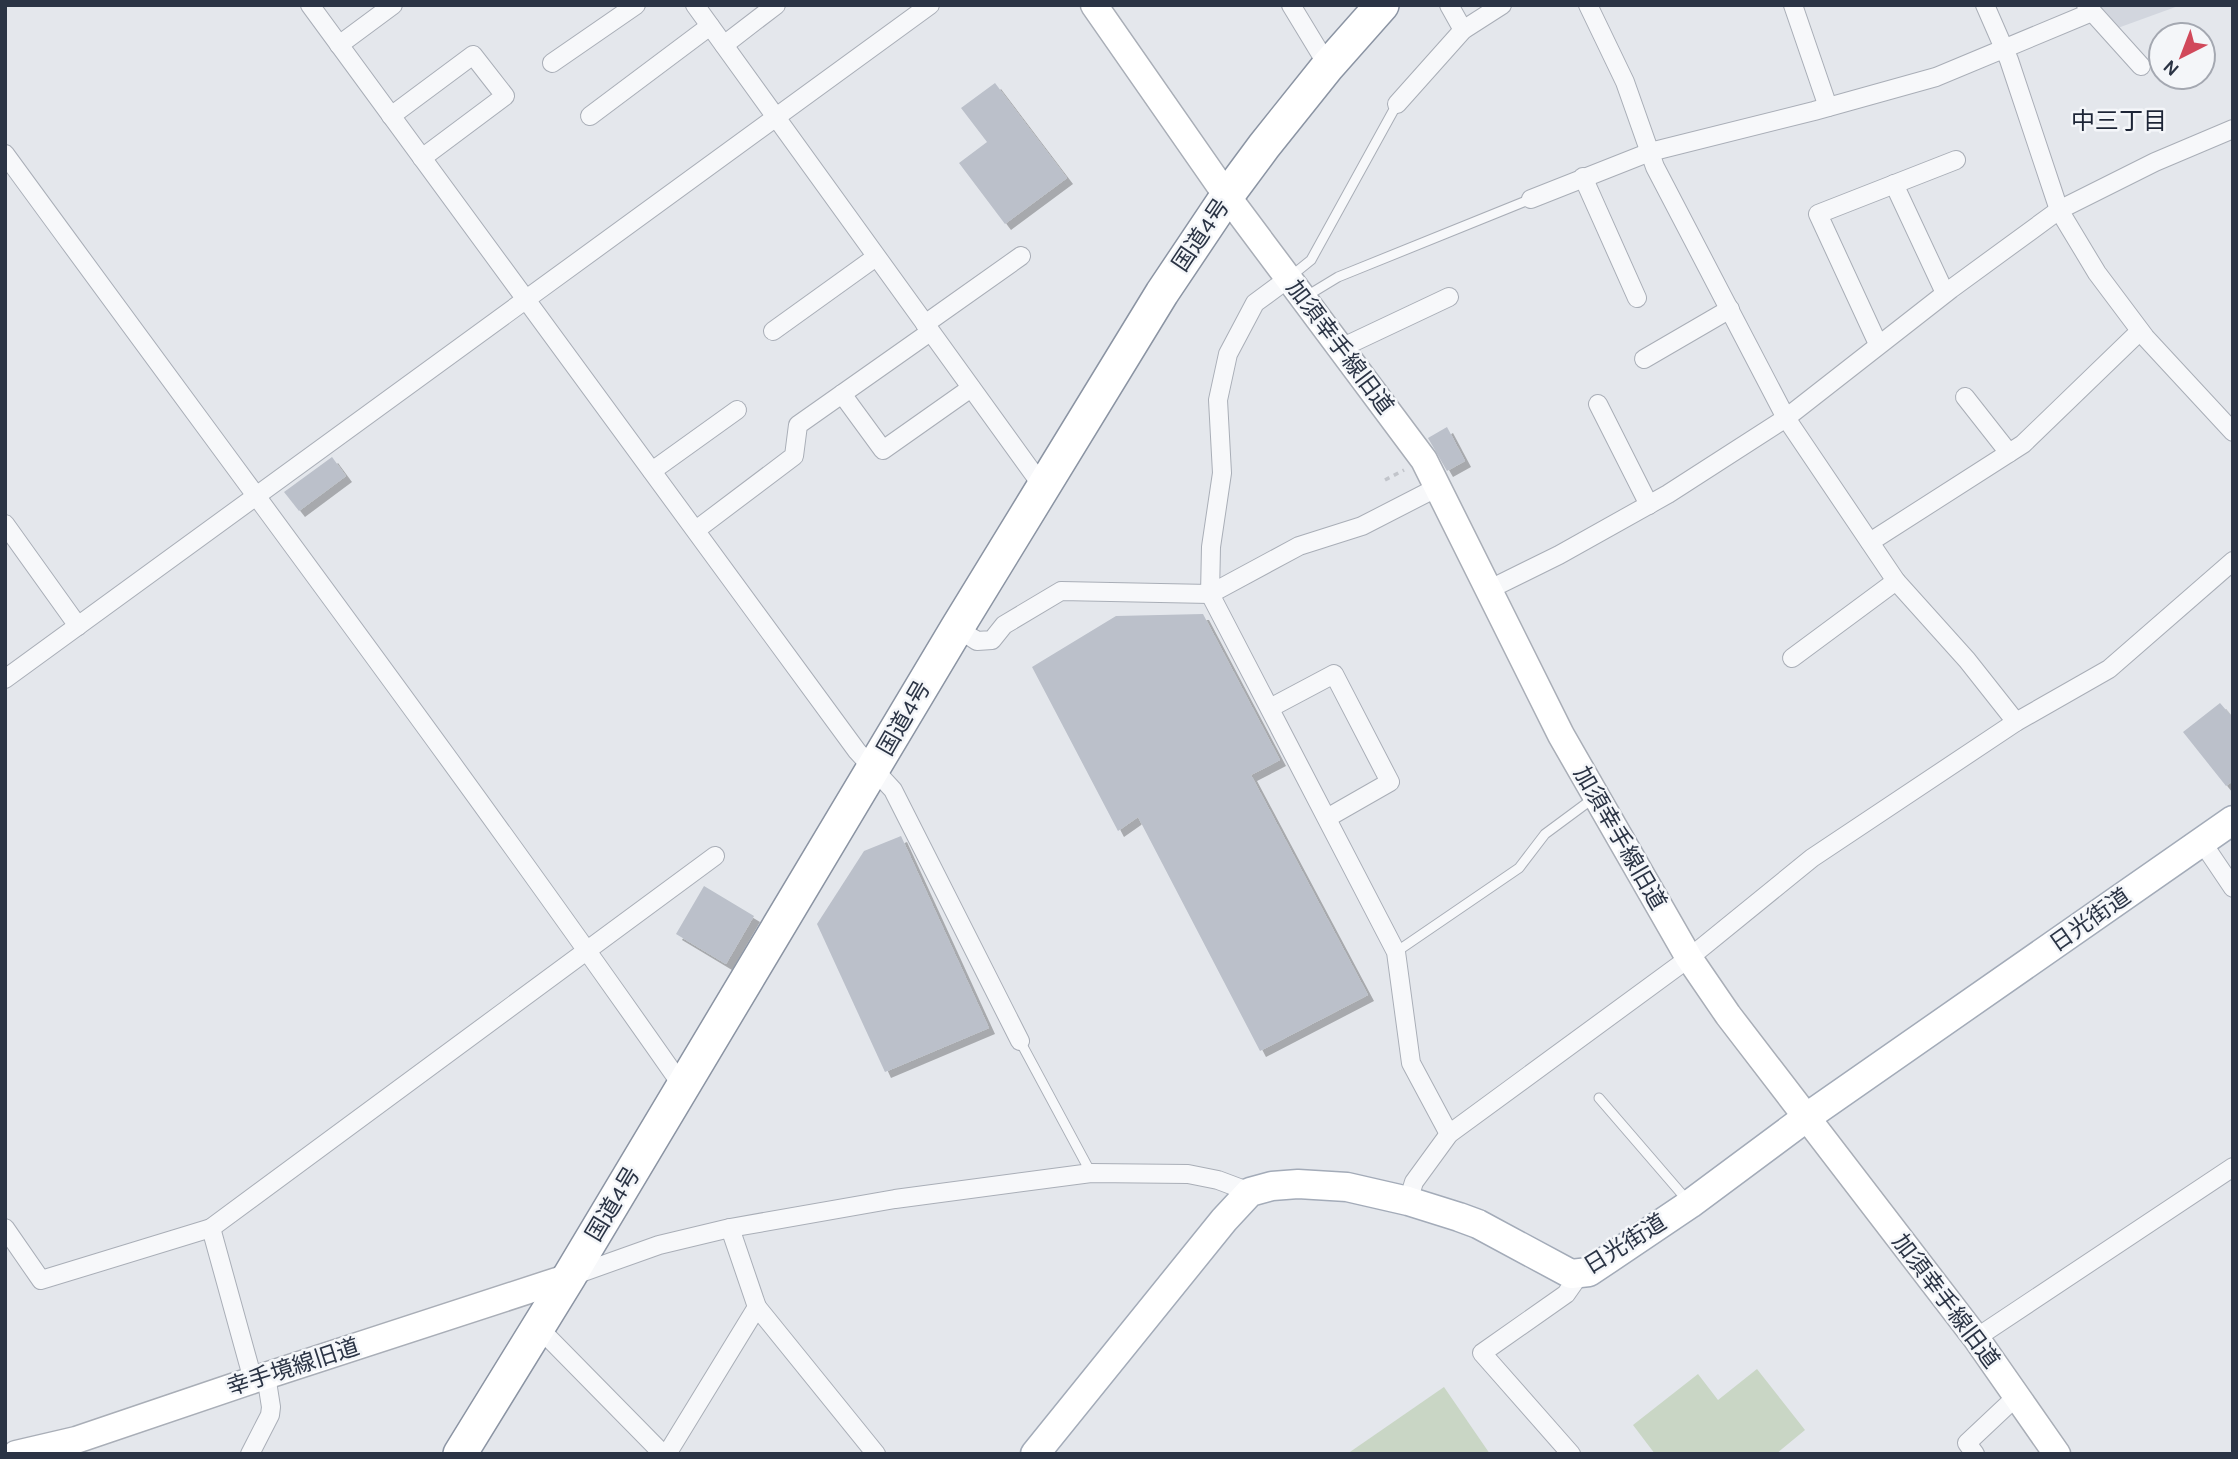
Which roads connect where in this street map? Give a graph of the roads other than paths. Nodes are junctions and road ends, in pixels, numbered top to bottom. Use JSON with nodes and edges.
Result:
{"nodes":[{"id":1,"x":310,"y":5,"type":"edge"},
{"id":2,"x":393,"y":5,"type":"edge"},
{"id":3,"x":636,"y":5,"type":"edge"},
{"id":4,"x":695,"y":5,"type":"edge"},
{"id":5,"x":776,"y":5,"type":"edge"},
{"id":6,"x":930,"y":5,"type":"edge"},
{"id":7,"x":1094,"y":5,"type":"edge"},
{"id":8,"x":1291,"y":5,"type":"edge"},
{"id":9,"x":1382,"y":5,"type":"edge"},
{"id":10,"x":1448,"y":5,"type":"edge"},
{"id":11,"x":1502,"y":5,"type":"edge"},
{"id":12,"x":1588,"y":5,"type":"edge"},
{"id":13,"x":1793,"y":5,"type":"edge"},
{"id":14,"x":1985,"y":5,"type":"edge"},
{"id":15,"x":2089,"y":9,"type":"edge"},
{"id":16,"x":710,"y":26,"type":"junction"},
{"id":17,"x":1463,"y":30,"type":"junction"},
{"id":18,"x":339,"y":45,"type":"junction"},
{"id":19,"x":724,"y":45,"type":"junction"},
{"id":20,"x":2004,"y":48,"type":"junction"},
{"id":21,"x":552,"y":63,"type":"dead end"},
{"id":22,"x":1328,"y":66,"type":"junction"},
{"id":23,"x":2141,"y":66,"type":"dead end"},
{"id":24,"x":1397,"y":104,"type":"joint"},
{"id":25,"x":1828,"y":107,"type":"junction"},
{"id":26,"x":391,"y":116,"type":"junction"},
{"id":27,"x":590,"y":116,"type":"dead end"},
{"id":28,"x":778,"y":117,"type":"junction"},
{"id":29,"x":2233,"y":129,"type":"edge"},
{"id":30,"x":1650,"y":152,"type":"junction"},
{"id":31,"x":5,"y":154,"type":"edge"},
{"id":32,"x":422,"y":158,"type":"junction"},
{"id":33,"x":1956,"y":160,"type":"dead end"},
{"id":34,"x":1583,"y":177,"type":"junction"},
{"id":35,"x":1894,"y":184,"type":"junction"},
{"id":36,"x":1227,"y":196,"type":"junction"},
{"id":37,"x":1531,"y":199,"type":"joint"},
{"id":38,"x":2059,"y":210,"type":"junction"},
{"id":39,"x":1021,"y":256,"type":"dead end"},
{"id":40,"x":876,"y":257,"type":"junction"},
{"id":41,"x":1296,"y":288,"type":"junction"},
{"id":42,"x":1945,"y":293,"type":"junction"},
{"id":43,"x":1449,"y":297,"type":"dead end"},
{"id":44,"x":526,"y":298,"type":"junction"},
{"id":45,"x":1637,"y":298,"type":"dead end"},
{"id":46,"x":1730,"y":309,"type":"junction"},
{"id":47,"x":927,"y":328,"type":"junction"},
{"id":48,"x":773,"y":331,"type":"dead end"},
{"id":49,"x":2140,"y":331,"type":"junction"},
{"id":50,"x":1878,"y":344,"type":"junction"},
{"id":51,"x":1341,"y":348,"type":"junction"},
{"id":52,"x":1644,"y":359,"type":"dead end"},
{"id":53,"x":971,"y":388,"type":"junction"},
{"id":54,"x":842,"y":394,"type":"junction"},
{"id":55,"x":1965,"y":397,"type":"dead end"},
{"id":56,"x":1598,"y":404,"type":"dead end"},
{"id":57,"x":737,"y":410,"type":"dead end"},
{"id":58,"x":1786,"y":418,"type":"junction"},
{"id":59,"x":2233,"y":432,"type":"edge"},
{"id":60,"x":2009,"y":453,"type":"junction"},
{"id":61,"x":652,"y":471,"type":"junction"},
{"id":62,"x":1043,"y":487,"type":"junction"},
{"id":63,"x":1438,"y":487,"type":"junction"},
{"id":64,"x":257,"y":495,"type":"junction"},
{"id":65,"x":1648,"y":505,"type":"junction"},
{"id":66,"x":5,"y":524,"type":"edge"},
{"id":67,"x":696,"y":530,"type":"junction"},
{"id":68,"x":1870,"y":542,"type":"junction"},
{"id":69,"x":2233,"y":561,"type":"edge"},
{"id":70,"x":1896,"y":581,"type":"junction"},
{"id":71,"x":1488,"y":590,"type":"junction"},
{"id":72,"x":1210,"y":594,"type":"junction"},
{"id":73,"x":78,"y":626,"type":"junction"},
{"id":74,"x":957,"y":628,"type":"junction"},
{"id":75,"x":1792,"y":658,"type":"dead end"},
{"id":76,"x":5,"y":680,"type":"edge"},
{"id":77,"x":1270,"y":708,"type":"junction"},
{"id":78,"x":2016,"y":722,"type":"junction"},
{"id":79,"x":874,"y":769,"type":"junction"},
{"id":80,"x":1596,"y":796,"type":"junction"},
{"id":81,"x":1327,"y":818,"type":"junction"},
{"id":82,"x":2233,"y":820,"type":"edge"},
{"id":83,"x":2202,"y":842,"type":"junction"},
{"id":84,"x":715,"y":856,"type":"dead end"},
{"id":85,"x":2233,"y":888,"type":"edge"},
{"id":86,"x":586,"y":948,"type":"junction"},
{"id":87,"x":1396,"y":952,"type":"junction"},
{"id":88,"x":1689,"y":958,"type":"junction"},
{"id":89,"x":1020,"y":1041,"type":"joint"},
{"id":90,"x":683,"y":1087,"type":"junction"},
{"id":91,"x":1600,"y":1098,"type":"dead end"},
{"id":92,"x":1807,"y":1117,"type":"junction"},
{"id":93,"x":1449,"y":1134,"type":"junction"},
{"id":94,"x":2233,"y":1167,"type":"edge"},
{"id":95,"x":1091,"y":1173,"type":"junction"},
{"id":96,"x":1250,"y":1192,"type":"junction"},
{"id":97,"x":1409,"y":1201,"type":"junction"},
{"id":98,"x":1690,"y":1203,"type":"junction"},
{"id":99,"x":5,"y":1228,"type":"edge"},
{"id":100,"x":211,"y":1228,"type":"junction"},
{"id":101,"x":730,"y":1228,"type":"junction"},
{"id":102,"x":1580,"y":1274,"type":"junction"},
{"id":103,"x":569,"y":1278,"type":"junction"},
{"id":104,"x":757,"y":1307,"type":"junction"},
{"id":105,"x":538,"y":1327,"type":"junction"},
{"id":106,"x":1976,"y":1338,"type":"junction"},
{"id":107,"x":259,"y":1378,"type":"junction"},
{"id":108,"x":2017,"y":1396,"type":"junction"},
{"id":109,"x":1037,"y":1453,"type":"edge"},
{"id":110,"x":16,"y":1454,"type":"edge"},
{"id":111,"x":250,"y":1454,"type":"edge"},
{"id":112,"x":460,"y":1454,"type":"edge"},
{"id":113,"x":665,"y":1454,"type":"edge"},
{"id":114,"x":876,"y":1454,"type":"edge"},
{"id":115,"x":1571,"y":1454,"type":"edge"},
{"id":116,"x":1975,"y":1454,"type":"edge"},
{"id":117,"x":2057,"y":1454,"type":"edge"}],
"edges":[{"from":1,"to":18,"type":"street"},
{"from":2,"to":18,"type":"street"},
{"from":3,"to":21,"type":"street"},
{"from":4,"to":16,"type":"street"},
{"from":5,"to":19,"type":"street"},
{"from":6,"to":28,"type":"street"},
{"from":7,"to":36,"type":"street","name":"加須幸手線旧道"},
{"from":8,"to":22,"type":"street"},
{"from":9,"to":22,"type":"highway","name":"国道4号"},
{"from":10,"to":17,"type":"street"},
{"from":11,"to":17,"type":"street"},
{"from":12,"to":30,"type":"street"},
{"from":13,"to":25,"type":"street"},
{"from":14,"to":20,"type":"street"},
{"from":15,"to":20,"type":"street"},
{"from":15,"to":23,"type":"street"},
{"from":16,"to":19,"type":"street"},
{"from":16,"to":27,"type":"street"},
{"from":17,"to":24,"type":"street"},
{"from":18,"to":26,"type":"street"},
{"from":19,"to":28,"type":"street"},
{"from":20,"to":25,"type":"street"},
{"from":20,"to":38,"type":"street"},
{"from":22,"to":36,"type":"highway","name":"国道4号"},
{"from":24,"to":41,"type":"lane"},
{"from":25,"to":30,"type":"street"},
{"from":26,"to":32,"type":"street"},
{"from":26,"to":32,"type":"street"},
{"from":28,"to":40,"type":"street"},
{"from":28,"to":44,"type":"street"},
{"from":29,"to":38,"type":"street"},
{"from":30,"to":34,"type":"street"},
{"from":30,"to":46,"type":"street"},
{"from":31,"to":64,"type":"street"},
{"from":32,"to":44,"type":"street"},
{"from":33,"to":35,"type":"street"},
{"from":34,"to":37,"type":"street"},
{"from":34,"to":45,"type":"street"},
{"from":35,"to":42,"type":"street"},
{"from":35,"to":50,"type":"street"},
{"from":36,"to":41,"type":"street","name":"加須幸手線旧道"},
{"from":36,"to":62,"type":"highway","name":"国道4号"},
{"from":37,"to":41,"type":"lane"},
{"from":38,"to":42,"type":"street"},
{"from":38,"to":49,"type":"street"},
{"from":39,"to":47,"type":"street"},
{"from":40,"to":47,"type":"street"},
{"from":40,"to":48,"type":"street"},
{"from":41,"to":51,"type":"street","name":"加須幸手線旧道"},
{"from":41,"to":72,"type":"street"},
{"from":42,"to":50,"type":"street"},
{"from":43,"to":51,"type":"street"},
{"from":44,"to":61,"type":"street"},
{"from":44,"to":64,"type":"street"},
{"from":46,"to":52,"type":"street"},
{"from":46,"to":58,"type":"street"},
{"from":47,"to":53,"type":"street"},
{"from":47,"to":54,"type":"street"},
{"from":49,"to":59,"type":"street"},
{"from":49,"to":60,"type":"street"},
{"from":50,"to":58,"type":"street"},
{"from":51,"to":63,"type":"street","name":"加須幸手線旧道"},
{"from":53,"to":54,"type":"street"},
{"from":53,"to":62,"type":"street"},
{"from":54,"to":67,"type":"street"},
{"from":55,"to":60,"type":"street"},
{"from":56,"to":65,"type":"street"},
{"from":57,"to":61,"type":"street"},
{"from":58,"to":65,"type":"street"},
{"from":58,"to":68,"type":"street"},
{"from":60,"to":68,"type":"street"},
{"from":61,"to":67,"type":"street"},
{"from":62,"to":74,"type":"highway","name":"国道4号"},
{"from":63,"to":71,"type":"street","name":"加須幸手線旧道"},
{"from":63,"to":72,"type":"street"},
{"from":64,"to":73,"type":"street"},
{"from":64,"to":86,"type":"street"},
{"from":65,"to":71,"type":"street"},
{"from":66,"to":73,"type":"street"},
{"from":67,"to":79,"type":"street"},
{"from":68,"to":70,"type":"street"},
{"from":69,"to":78,"type":"street"},
{"from":70,"to":75,"type":"street"},
{"from":70,"to":78,"type":"street"},
{"from":71,"to":80,"type":"street","name":"加須幸手線旧道"},
{"from":72,"to":74,"type":"street"},
{"from":72,"to":77,"type":"street"},
{"from":73,"to":76,"type":"street"},
{"from":74,"to":79,"type":"highway","name":"国道4号"},
{"from":77,"to":81,"type":"street"},
{"from":77,"to":81,"type":"street"},
{"from":78,"to":88,"type":"street"},
{"from":79,"to":89,"type":"street"},
{"from":79,"to":90,"type":"highway","name":"国道4号"},
{"from":80,"to":87,"type":"lane"},
{"from":80,"to":88,"type":"street","name":"加須幸手線旧道"},
{"from":81,"to":87,"type":"street"},
{"from":82,"to":83,"type":"main road","name":"日光街道"},
{"from":83,"to":85,"type":"street"},
{"from":83,"to":92,"type":"main road","name":"日光街道"},
{"from":84,"to":86,"type":"street"},
{"from":86,"to":90,"type":"street"},
{"from":86,"to":100,"type":"street"},
{"from":87,"to":93,"type":"street"},
{"from":88,"to":92,"type":"street","name":"加須幸手線旧道"},
{"from":88,"to":93,"type":"street"},
{"from":89,"to":95,"type":"lane"},
{"from":90,"to":103,"type":"highway","name":"国道4号"},
{"from":91,"to":98,"type":"lane"},
{"from":92,"to":98,"type":"main road","name":"日光街道"},
{"from":92,"to":106,"type":"street","name":"加須幸手線旧道"},
{"from":93,"to":97,"type":"street"},
{"from":94,"to":106,"type":"street"},
{"from":95,"to":96,"type":"street"},
{"from":95,"to":101,"type":"street"},
{"from":96,"to":97,"type":"main road","name":"日光街道"},
{"from":96,"to":109,"type":"main road"},
{"from":97,"to":102,"type":"main road","name":"日光街道"},
{"from":98,"to":102,"type":"main road","name":"日光街道"},
{"from":99,"to":100,"type":"street"},
{"from":100,"to":107,"type":"street"},
{"from":101,"to":103,"type":"street"},
{"from":101,"to":104,"type":"street"},
{"from":102,"to":115,"type":"street"},
{"from":103,"to":105,"type":"highway","name":"国道4号"},
{"from":103,"to":107,"type":"street","name":"幸手境線旧道"},
{"from":104,"to":113,"type":"street"},
{"from":104,"to":114,"type":"street"},
{"from":105,"to":112,"type":"highway","name":"国道4号"},
{"from":105,"to":113,"type":"street"},
{"from":106,"to":108,"type":"street","name":"加須幸手線旧道"},
{"from":107,"to":110,"type":"street","name":"幸手境線旧道"},
{"from":107,"to":111,"type":"street"},
{"from":108,"to":116,"type":"street"},
{"from":108,"to":117,"type":"street","name":"加須幸手線旧道"}]}
